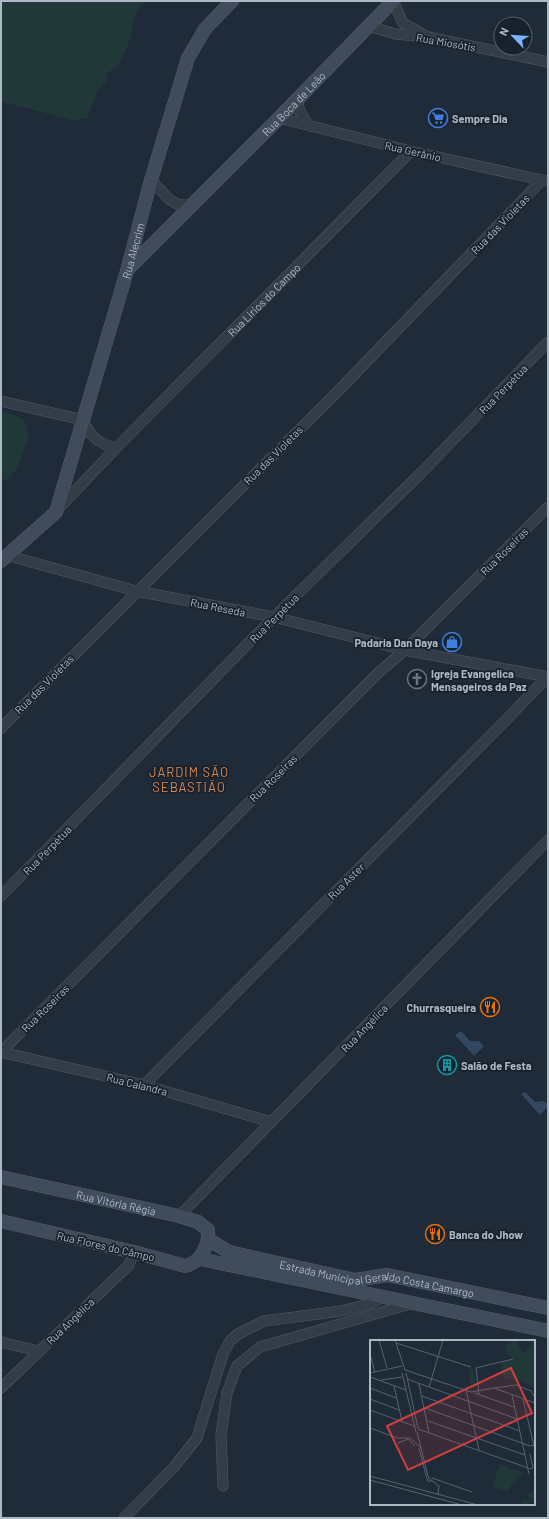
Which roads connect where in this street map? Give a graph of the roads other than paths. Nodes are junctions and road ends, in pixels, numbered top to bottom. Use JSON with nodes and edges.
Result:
{"nodes":[{"id":1,"x":232,"y":1,"type":"edge"},
{"id":2,"x":393,"y":1,"type":"edge"},
{"id":3,"x":369,"y":26,"type":"junction"},
{"id":4,"x":428,"y":38,"type":"junction"},
{"id":5,"x":548,"y":62,"type":"edge"},
{"id":6,"x":297,"y":99,"type":"junction"},
{"id":7,"x":279,"y":118,"type":"junction"},
{"id":8,"x":309,"y":126,"type":"junction"},
{"id":9,"x":411,"y":151,"type":"junction"},
{"id":10,"x":151,"y":180,"type":"junction"},
{"id":11,"x":545,"y":181,"type":"edge"},
{"id":12,"x":192,"y":205,"type":"junction"},
{"id":13,"x":127,"y":271,"type":"junction"},
{"id":14,"x":548,"y":342,"type":"edge"},
{"id":15,"x":1,"y":402,"type":"edge"},
{"id":16,"x":83,"y":420,"type":"junction"},
{"id":17,"x":116,"y":448,"type":"junction"},
{"id":18,"x":548,"y":507,"type":"edge"},
{"id":19,"x":56,"y":512,"type":"junction"},
{"id":20,"x":4,"y":558,"type":"edge"},
{"id":21,"x":136,"y":591,"type":"junction"},
{"id":22,"x":274,"y":617,"type":"junction"},
{"id":23,"x":405,"y":650,"type":"junction"},
{"id":24,"x":548,"y":677,"type":"edge"},
{"id":25,"x":1,"y":728,"type":"edge"},
{"id":26,"x":548,"y":840,"type":"edge"},
{"id":27,"x":1,"y":896,"type":"edge"},
{"id":28,"x":1,"y":1052,"type":"edge"},
{"id":29,"x":144,"y":1085,"type":"junction"},
{"id":30,"x":271,"y":1122,"type":"junction"},
{"id":31,"x":1,"y":1177,"type":"edge"},
{"id":32,"x":179,"y":1216,"type":"junction"},
{"id":33,"x":1,"y":1221,"type":"edge"},
{"id":34,"x":204,"y":1249,"type":"junction"},
{"id":35,"x":134,"y":1252,"type":"junction"},
{"id":36,"x":387,"y":1275,"type":"junction"},
{"id":37,"x":383,"y":1297,"type":"junction"},
{"id":38,"x":410,"y":1304,"type":"junction"},
{"id":39,"x":548,"y":1308,"type":"edge"},
{"id":40,"x":548,"y":1331,"type":"edge"},
{"id":41,"x":1,"y":1342,"type":"edge"},
{"id":42,"x":38,"y":1351,"type":"junction"},
{"id":43,"x":1,"y":1388,"type":"edge"},
{"id":44,"x":223,"y":1486,"type":"dead end"},
{"id":45,"x":124,"y":1518,"type":"edge"}],
"edges":[{"from":1,"to":10,"type":"street","name":"Rua Alecrim"},
{"from":2,"to":3,"type":"street","name":"Rua Boca de Leão"},
{"from":2,"to":4,"type":"street"},
{"from":3,"to":4,"type":"street","name":"Rua Miosótis"},
{"from":3,"to":6,"type":"street","name":"Rua Boca de Leão"},
{"from":4,"to":5,"type":"street","name":"Rua Miosótis"},
{"from":6,"to":7,"type":"street","name":"Rua Boca de Leão"},
{"from":6,"to":8,"type":"street"},
{"from":7,"to":8,"type":"street","name":"Rua Gerânio"},
{"from":7,"to":12,"type":"street","name":"Rua Boca de Leão"},
{"from":8,"to":9,"type":"street","name":"Rua Gerânio"},
{"from":9,"to":11,"type":"street","name":"Rua Gerânio"},
{"from":9,"to":17,"type":"street","name":"Rua Lirios do Campo"},
{"from":10,"to":12,"type":"street"},
{"from":10,"to":13,"type":"street","name":"Rua Alecrim"},
{"from":11,"to":21,"type":"street","name":"Rua das Violetas"},
{"from":12,"to":13,"type":"street","name":"Rua Boca de Leão"},
{"from":13,"to":16,"type":"street","name":"Rua Alecrim"},
{"from":14,"to":22,"type":"street","name":"Rua Perpétua"},
{"from":15,"to":16,"type":"street"},
{"from":16,"to":17,"type":"street"},
{"from":16,"to":19,"type":"street","name":"Rua Alecrim"},
{"from":17,"to":19,"type":"street","name":"Rua Lirios do Campo"},
{"from":18,"to":23,"type":"street","name":"Rua Roseiras"},
{"from":19,"to":20,"type":"street","name":"Rua Lirios do Campo"},
{"from":20,"to":21,"type":"street","name":"Rua Reseda"},
{"from":21,"to":22,"type":"street","name":"Rua Reseda"},
{"from":21,"to":25,"type":"street","name":"Rua das Violetas"},
{"from":22,"to":23,"type":"street","name":"Rua Reseda"},
{"from":22,"to":27,"type":"street","name":"Rua Perpétua"},
{"from":23,"to":24,"type":"street","name":"Rua Reseda"},
{"from":23,"to":28,"type":"street","name":"Rua Roseiras"},
{"from":24,"to":29,"type":"street","name":"Rua Aster"},
{"from":26,"to":30,"type":"street","name":"Rua Angélica"},
{"from":28,"to":29,"type":"street","name":"Rua Calandra"},
{"from":29,"to":30,"type":"street","name":"Rua Calandra"},
{"from":30,"to":32,"type":"street","name":"Rua Angélica"},
{"from":31,"to":32,"type":"street","name":"Rua Vitória Régia"},
{"from":32,"to":34,"type":"street","name":"Rua Vitória Régia"},
{"from":33,"to":35,"type":"street","name":"Rua Flores do Câmpo"},
{"from":34,"to":35,"type":"street","name":"Rua Flores do Câmpo"},
{"from":34,"to":36,"type":"street","name":"Estrada Municipal Geraldo Costa Camargo"},
{"from":34,"to":37,"type":"street","name":"Estrada Municipal Geraldo Costa Camargo"},
{"from":35,"to":42,"type":"street","name":"Rua Angélica"},
{"from":36,"to":37,"type":"street"},
{"from":36,"to":39,"type":"street","name":"Estrada Municipal Geraldo Costa Camargo"},
{"from":37,"to":38,"type":"street","name":"Estrada Municipal Geraldo Costa Camargo"},
{"from":37,"to":45,"type":"street"},
{"from":38,"to":40,"type":"street","name":"Estrada Municipal Geraldo Costa Camargo"},
{"from":38,"to":44,"type":"street"},
{"from":41,"to":42,"type":"street"},
{"from":42,"to":43,"type":"street","name":"Rua Angélica"}]}
